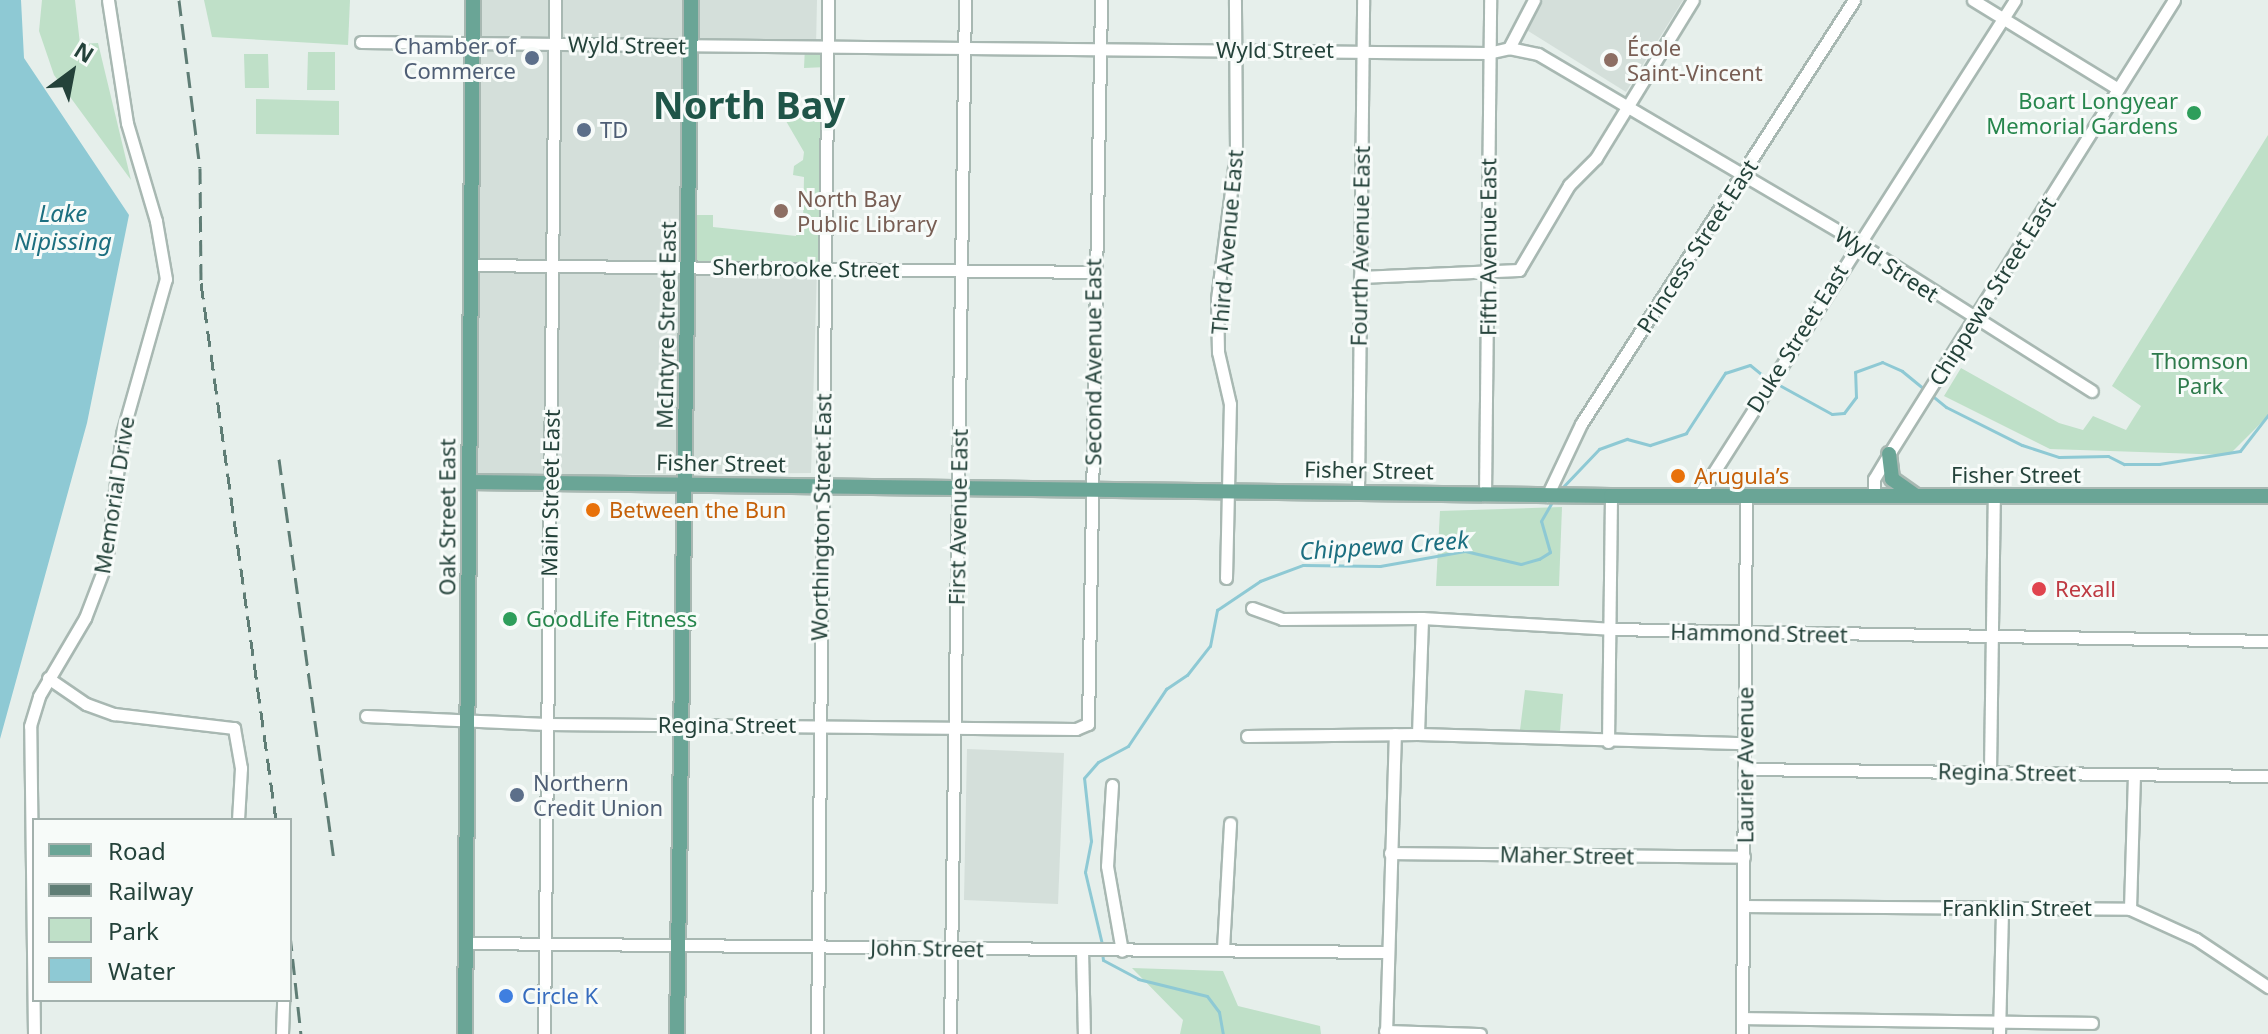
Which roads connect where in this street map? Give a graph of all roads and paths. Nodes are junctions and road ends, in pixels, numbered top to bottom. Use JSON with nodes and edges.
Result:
{"nodes":[{"id":1,"x":108,"y":0,"type":"edge"},
{"id":2,"x":473,"y":0,"type":"edge"},
{"id":3,"x":555,"y":0,"type":"edge"},
{"id":4,"x":691,"y":0,"type":"edge"},
{"id":5,"x":828,"y":0,"type":"edge"},
{"id":6,"x":965,"y":0,"type":"edge"},
{"id":7,"x":1101,"y":0,"type":"edge"},
{"id":8,"x":1235,"y":0,"type":"edge"},
{"id":9,"x":1363,"y":0,"type":"edge"},
{"id":10,"x":1490,"y":0,"type":"edge"},
{"id":11,"x":1534,"y":0,"type":"edge"},
{"id":12,"x":1693,"y":0,"type":"edge"},
{"id":13,"x":1854,"y":0,"type":"edge"},
{"id":14,"x":1973,"y":0,"type":"edge"},
{"id":15,"x":2015,"y":0,"type":"edge"},
{"id":16,"x":2174,"y":0,"type":"edge"},
{"id":17,"x":2003,"y":19,"type":"junction"},
{"id":18,"x":361,"y":42,"type":"dead end"},
{"id":19,"x":472,"y":43,"type":"junction"},
{"id":20,"x":554,"y":44,"type":"junction"},
{"id":21,"x":690,"y":46,"type":"junction"},
{"id":22,"x":827,"y":47,"type":"junction"},
{"id":23,"x":964,"y":47,"type":"junction"},
{"id":24,"x":1509,"y":48,"type":"junction"},
{"id":25,"x":1101,"y":49,"type":"junction"},
{"id":26,"x":1235,"y":50,"type":"junction"},
{"id":27,"x":1362,"y":51,"type":"junction"},
{"id":28,"x":1488,"y":53,"type":"junction"},
{"id":29,"x":2118,"y":89,"type":"junction"},
{"id":30,"x":1629,"y":104,"type":"junction"},
{"id":31,"x":1745,"y":175,"type":"junction"},
{"id":32,"x":1857,"y":242,"type":"junction"},
{"id":33,"x":471,"y":265,"type":"junction"},
{"id":34,"x":689,"y":265,"type":"junction"},
{"id":35,"x":552,"y":266,"type":"junction"},
{"id":36,"x":825,"y":269,"type":"junction"},
{"id":37,"x":961,"y":271,"type":"junction"},
{"id":38,"x":1093,"y":272,"type":"junction"},
{"id":39,"x":1489,"y":273,"type":"junction"},
{"id":40,"x":1360,"y":277,"type":"junction"},
{"id":41,"x":1974,"y":320,"type":"junction"},
{"id":42,"x":2092,"y":391,"type":"dead end"},
{"id":43,"x":1889,"y":454,"type":"junction"},
{"id":44,"x":469,"y":482,"type":"junction"},
{"id":45,"x":550,"y":483,"type":"junction"},
{"id":46,"x":685,"y":484,"type":"junction"},
{"id":47,"x":822,"y":486,"type":"junction"},
{"id":48,"x":959,"y":489,"type":"junction"},
{"id":49,"x":1093,"y":489,"type":"junction"},
{"id":50,"x":1229,"y":491,"type":"junction"},
{"id":51,"x":1358,"y":491,"type":"junction"},
{"id":52,"x":1485,"y":495,"type":"junction"},
{"id":53,"x":1551,"y":496,"type":"junction"},
{"id":54,"x":1611,"y":496,"type":"junction"},
{"id":55,"x":1746,"y":496,"type":"junction"},
{"id":56,"x":1874,"y":496,"type":"junction"},
{"id":57,"x":1916,"y":496,"type":"junction"},
{"id":58,"x":2268,"y":496,"type":"edge"},
{"id":59,"x":1698,"y":497,"type":"junction"},
{"id":60,"x":1994,"y":498,"type":"junction"},
{"id":61,"x":1226,"y":578,"type":"dead end"},
{"id":62,"x":1252,"y":608,"type":"dead end"},
{"id":63,"x":1422,"y":618,"type":"junction"},
{"id":64,"x":1610,"y":629,"type":"junction"},
{"id":65,"x":1746,"y":632,"type":"junction"},
{"id":66,"x":1991,"y":638,"type":"junction"},
{"id":67,"x":2268,"y":641,"type":"edge"},
{"id":68,"x":48,"y":678,"type":"junction"},
{"id":69,"x":366,"y":716,"type":"dead end"},
{"id":70,"x":468,"y":719,"type":"junction"},
{"id":71,"x":547,"y":724,"type":"junction"},
{"id":72,"x":1088,"y":724,"type":"joint"},
{"id":73,"x":682,"y":725,"type":"junction"},
{"id":74,"x":818,"y":725,"type":"junction"},
{"id":75,"x":953,"y":727,"type":"junction"},
{"id":76,"x":1395,"y":734,"type":"junction"},
{"id":77,"x":1418,"y":734,"type":"junction"},
{"id":78,"x":1247,"y":736,"type":"dead end"},
{"id":79,"x":1608,"y":742,"type":"junction"},
{"id":80,"x":1745,"y":743,"type":"junction"},
{"id":81,"x":1746,"y":769,"type":"junction"},
{"id":82,"x":1990,"y":771,"type":"junction"},
{"id":83,"x":2134,"y":774,"type":"junction"},
{"id":84,"x":2268,"y":776,"type":"edge"},
{"id":85,"x":1112,"y":785,"type":"dead end"},
{"id":86,"x":238,"y":818,"type":"edge"},
{"id":87,"x":1230,"y":823,"type":"dead end"},
{"id":88,"x":1390,"y":853,"type":"junction"},
{"id":89,"x":1744,"y":857,"type":"junction"},
{"id":90,"x":1746,"y":906,"type":"junction"},
{"id":91,"x":2002,"y":909,"type":"junction"},
{"id":92,"x":2130,"y":909,"type":"junction"},
{"id":93,"x":467,"y":943,"type":"junction"},
{"id":94,"x":544,"y":944,"type":"junction"},
{"id":95,"x":679,"y":945,"type":"junction"},
{"id":96,"x":818,"y":947,"type":"junction"},
{"id":97,"x":950,"y":948,"type":"junction"},
{"id":98,"x":1084,"y":949,"type":"junction"},
{"id":99,"x":1223,"y":949,"type":"junction"},
{"id":100,"x":1122,"y":951,"type":"junction"},
{"id":101,"x":1386,"y":952,"type":"junction"},
{"id":102,"x":32,"y":955,"type":"edge"},
{"id":103,"x":2268,"y":987,"type":"edge"},
{"id":104,"x":33,"y":1002,"type":"edge"},
{"id":105,"x":283,"y":1002,"type":"edge"},
{"id":106,"x":1743,"y":1018,"type":"junction"},
{"id":107,"x":2092,"y":1023,"type":"dead end"},
{"id":108,"x":1999,"y":1028,"type":"edge"},
{"id":109,"x":1386,"y":1032,"type":"edge"},
{"id":110,"x":34,"y":1034,"type":"edge"},
{"id":111,"x":282,"y":1034,"type":"edge"},
{"id":112,"x":465,"y":1034,"type":"edge"},
{"id":113,"x":544,"y":1034,"type":"edge"},
{"id":114,"x":677,"y":1034,"type":"edge"},
{"id":115,"x":817,"y":1034,"type":"edge"},
{"id":116,"x":950,"y":1034,"type":"edge"},
{"id":117,"x":1084,"y":1034,"type":"edge"},
{"id":118,"x":1480,"y":1034,"type":"edge"},
{"id":119,"x":1742,"y":1034,"type":"edge"}],
"edges":[{"from":1,"to":68,"type":"street","name":"Memorial Drive"},
{"from":2,"to":19,"type":"main road","name":"Oak Street East"},
{"from":3,"to":20,"type":"street","name":"Main Street East"},
{"from":4,"to":21,"type":"main road","name":"McIntyre Street East"},
{"from":5,"to":22,"type":"street","name":"Worthington Street East"},
{"from":6,"to":23,"type":"street","name":"First Avenue East"},
{"from":7,"to":25,"type":"street","name":"Second Avenue East"},
{"from":8,"to":26,"type":"street","name":"Third Avenue East"},
{"from":9,"to":27,"type":"street","name":"Fourth Avenue East"},
{"from":10,"to":28,"type":"street","name":"Fifth Avenue East"},
{"from":11,"to":24,"type":"street"},
{"from":12,"to":30,"type":"street"},
{"from":13,"to":31,"type":"street","name":"Princess Street East"},
{"from":14,"to":17,"type":"street"},
{"from":15,"to":17,"type":"street","name":"Duke Street East"},
{"from":16,"to":29,"type":"street","name":"Chippewa Street East"},
{"from":17,"to":29,"type":"street"},
{"from":17,"to":32,"type":"street","name":"Duke Street East"},
{"from":18,"to":19,"type":"street","name":"Wyld Street"},
{"from":19,"to":20,"type":"street","name":"Wyld Street"},
{"from":19,"to":33,"type":"main road","name":"Oak Street East"},
{"from":20,"to":21,"type":"street","name":"Wyld Street"},
{"from":20,"to":35,"type":"street","name":"Main Street East"},
{"from":21,"to":22,"type":"street","name":"Wyld Street"},
{"from":21,"to":34,"type":"main road","name":"McIntyre Street East"},
{"from":22,"to":23,"type":"street","name":"Wyld Street"},
{"from":22,"to":36,"type":"street","name":"Worthington Street East"},
{"from":23,"to":25,"type":"street","name":"Wyld Street"},
{"from":23,"to":37,"type":"street","name":"First Avenue East"},
{"from":24,"to":28,"type":"street","name":"Wyld Street"},
{"from":24,"to":30,"type":"street","name":"Wyld Street"},
{"from":25,"to":26,"type":"street","name":"Wyld Street"},
{"from":25,"to":38,"type":"street","name":"Second Avenue East"},
{"from":26,"to":27,"type":"street","name":"Wyld Street"},
{"from":26,"to":50,"type":"street","name":"Third Avenue East"},
{"from":27,"to":28,"type":"street","name":"Wyld Street"},
{"from":27,"to":40,"type":"street","name":"Fourth Avenue East"},
{"from":28,"to":39,"type":"street","name":"Fifth Avenue East"},
{"from":29,"to":41,"type":"street","name":"Chippewa Street East"},
{"from":30,"to":31,"type":"street","name":"Wyld Street"},
{"from":30,"to":39,"type":"street"},
{"from":31,"to":32,"type":"street","name":"Wyld Street"},
{"from":31,"to":53,"type":"street","name":"Princess Street East"},
{"from":32,"to":41,"type":"street","name":"Wyld Street"},
{"from":32,"to":59,"type":"street","name":"Duke Street East"},
{"from":33,"to":35,"type":"street","name":"Sherbrooke Street"},
{"from":33,"to":44,"type":"main road","name":"Oak Street East"},
{"from":34,"to":35,"type":"street","name":"Sherbrooke Street"},
{"from":34,"to":36,"type":"street","name":"Sherbrooke Street"},
{"from":34,"to":46,"type":"main road","name":"McIntyre Street East"},
{"from":35,"to":45,"type":"street","name":"Main Street East"},
{"from":36,"to":37,"type":"street","name":"Sherbrooke Street"},
{"from":36,"to":47,"type":"street","name":"Worthington Street East"},
{"from":37,"to":38,"type":"street","name":"Sherbrooke Street"},
{"from":37,"to":48,"type":"street","name":"First Avenue East"},
{"from":38,"to":49,"type":"street","name":"Second Avenue East"},
{"from":39,"to":40,"type":"street"},
{"from":39,"to":52,"type":"street","name":"Fifth Avenue East"},
{"from":40,"to":51,"type":"street","name":"Fourth Avenue East"},
{"from":41,"to":42,"type":"street","name":"Wyld Street"},
{"from":41,"to":43,"type":"street","name":"Chippewa Street East"},
{"from":43,"to":56,"type":"street","name":"Chippewa Street East"},
{"from":43,"to":57,"type":"main road"},
{"from":44,"to":45,"type":"main road","name":"Fisher Street"},
{"from":44,"to":70,"type":"main road","name":"Oak Street East"},
{"from":45,"to":46,"type":"main road","name":"Fisher Street"},
{"from":45,"to":71,"type":"street","name":"Main Street East"},
{"from":46,"to":47,"type":"main road","name":"Fisher Street"},
{"from":46,"to":73,"type":"main road","name":"McIntyre Street East"},
{"from":47,"to":48,"type":"main road","name":"Fisher Street"},
{"from":47,"to":74,"type":"street","name":"Worthington Street East"},
{"from":48,"to":49,"type":"main road","name":"Fisher Street"},
{"from":48,"to":75,"type":"street","name":"First Avenue East"},
{"from":49,"to":50,"type":"main road","name":"Fisher Street"},
{"from":49,"to":72,"type":"street","name":"Second Avenue East"},
{"from":50,"to":51,"type":"main road","name":"Fisher Street"},
{"from":50,"to":61,"type":"street","name":"Third Avenue East"},
{"from":51,"to":52,"type":"main road","name":"Fisher Street"},
{"from":52,"to":53,"type":"main road","name":"Fisher Street"},
{"from":53,"to":54,"type":"main road","name":"Fisher Street"},
{"from":54,"to":59,"type":"main road","name":"Fisher Street"},
{"from":54,"to":64,"type":"street"},
{"from":55,"to":56,"type":"main road","name":"Fisher Street"},
{"from":55,"to":59,"type":"main road","name":"Fisher Street"},
{"from":55,"to":65,"type":"street","name":"Laurier Avenue"},
{"from":56,"to":57,"type":"main road","name":"Fisher Street"},
{"from":57,"to":60,"type":"main road","name":"Fisher Street"},
{"from":58,"to":60,"type":"main road","name":"Fisher Street"},
{"from":60,"to":66,"type":"street"},
{"from":62,"to":63,"type":"street","name":"Hammond Street"},
{"from":63,"to":64,"type":"street","name":"Hammond Street"},
{"from":63,"to":77,"type":"street"},
{"from":64,"to":65,"type":"street","name":"Hammond Street"},
{"from":64,"to":79,"type":"street"},
{"from":65,"to":66,"type":"street","name":"Hammond Street"},
{"from":65,"to":80,"type":"street","name":"Laurier Avenue"},
{"from":66,"to":67,"type":"street","name":"Hammond Street"},
{"from":66,"to":82,"type":"street"},
{"from":68,"to":86,"type":"street"},
{"from":68,"to":102,"type":"street","name":"Memorial Drive"},
{"from":69,"to":70,"type":"street","name":"Regina Street"},
{"from":70,"to":71,"type":"street","name":"Regina Street"},
{"from":70,"to":93,"type":"main road","name":"Oak Street East"},
{"from":71,"to":73,"type":"street","name":"Regina Street"},
{"from":71,"to":94,"type":"street","name":"Main Street East"},
{"from":72,"to":75,"type":"street","name":"Regina Street"},
{"from":73,"to":74,"type":"street","name":"Regina Street"},
{"from":73,"to":95,"type":"main road","name":"McIntyre Street East"},
{"from":74,"to":75,"type":"street","name":"Regina Street"},
{"from":74,"to":96,"type":"street","name":"Worthington Street East"},
{"from":75,"to":97,"type":"street","name":"First Avenue East"},
{"from":76,"to":77,"type":"street"},
{"from":76,"to":78,"type":"street"},
{"from":76,"to":88,"type":"street"},
{"from":77,"to":79,"type":"street"},
{"from":79,"to":80,"type":"street"},
{"from":80,"to":81,"type":"street","name":"Laurier Avenue"},
{"from":81,"to":82,"type":"street","name":"Regina Street"},
{"from":81,"to":89,"type":"street","name":"Laurier Avenue"},
{"from":82,"to":83,"type":"street","name":"Regina Street"},
{"from":83,"to":84,"type":"street","name":"Regina Street"},
{"from":83,"to":92,"type":"street"},
{"from":85,"to":100,"type":"street"},
{"from":87,"to":99,"type":"street"},
{"from":88,"to":89,"type":"street","name":"Maher Street"},
{"from":88,"to":101,"type":"street"},
{"from":89,"to":90,"type":"street","name":"Laurier Avenue"},
{"from":90,"to":91,"type":"street","name":"Franklin Street"},
{"from":90,"to":106,"type":"street","name":"Laurier Avenue"},
{"from":91,"to":92,"type":"street","name":"Franklin Street"},
{"from":91,"to":108,"type":"street"},
{"from":92,"to":103,"type":"street","name":"Franklin Street"},
{"from":93,"to":94,"type":"street","name":"John Street"},
{"from":93,"to":112,"type":"main road","name":"Oak Street East"},
{"from":94,"to":95,"type":"street","name":"John Street"},
{"from":94,"to":113,"type":"street","name":"Main Street East"},
{"from":95,"to":96,"type":"street","name":"John Street"},
{"from":95,"to":114,"type":"main road","name":"McIntyre Street East"},
{"from":96,"to":97,"type":"street","name":"John Street"},
{"from":96,"to":115,"type":"street","name":"Worthington Street East"},
{"from":97,"to":98,"type":"street","name":"John Street"},
{"from":97,"to":116,"type":"street","name":"First Avenue East"},
{"from":98,"to":100,"type":"street","name":"John Street"},
{"from":98,"to":117,"type":"street"},
{"from":99,"to":100,"type":"street","name":"John Street"},
{"from":99,"to":101,"type":"street","name":"John Street"},
{"from":101,"to":109,"type":"street"},
{"from":104,"to":110,"type":"street","name":"Memorial Drive"},
{"from":105,"to":111,"type":"street"},
{"from":106,"to":108,"type":"street"},
{"from":106,"to":119,"type":"street","name":"Laurier Avenue"},
{"from":107,"to":108,"type":"street"},
{"from":109,"to":118,"type":"street"}]}
